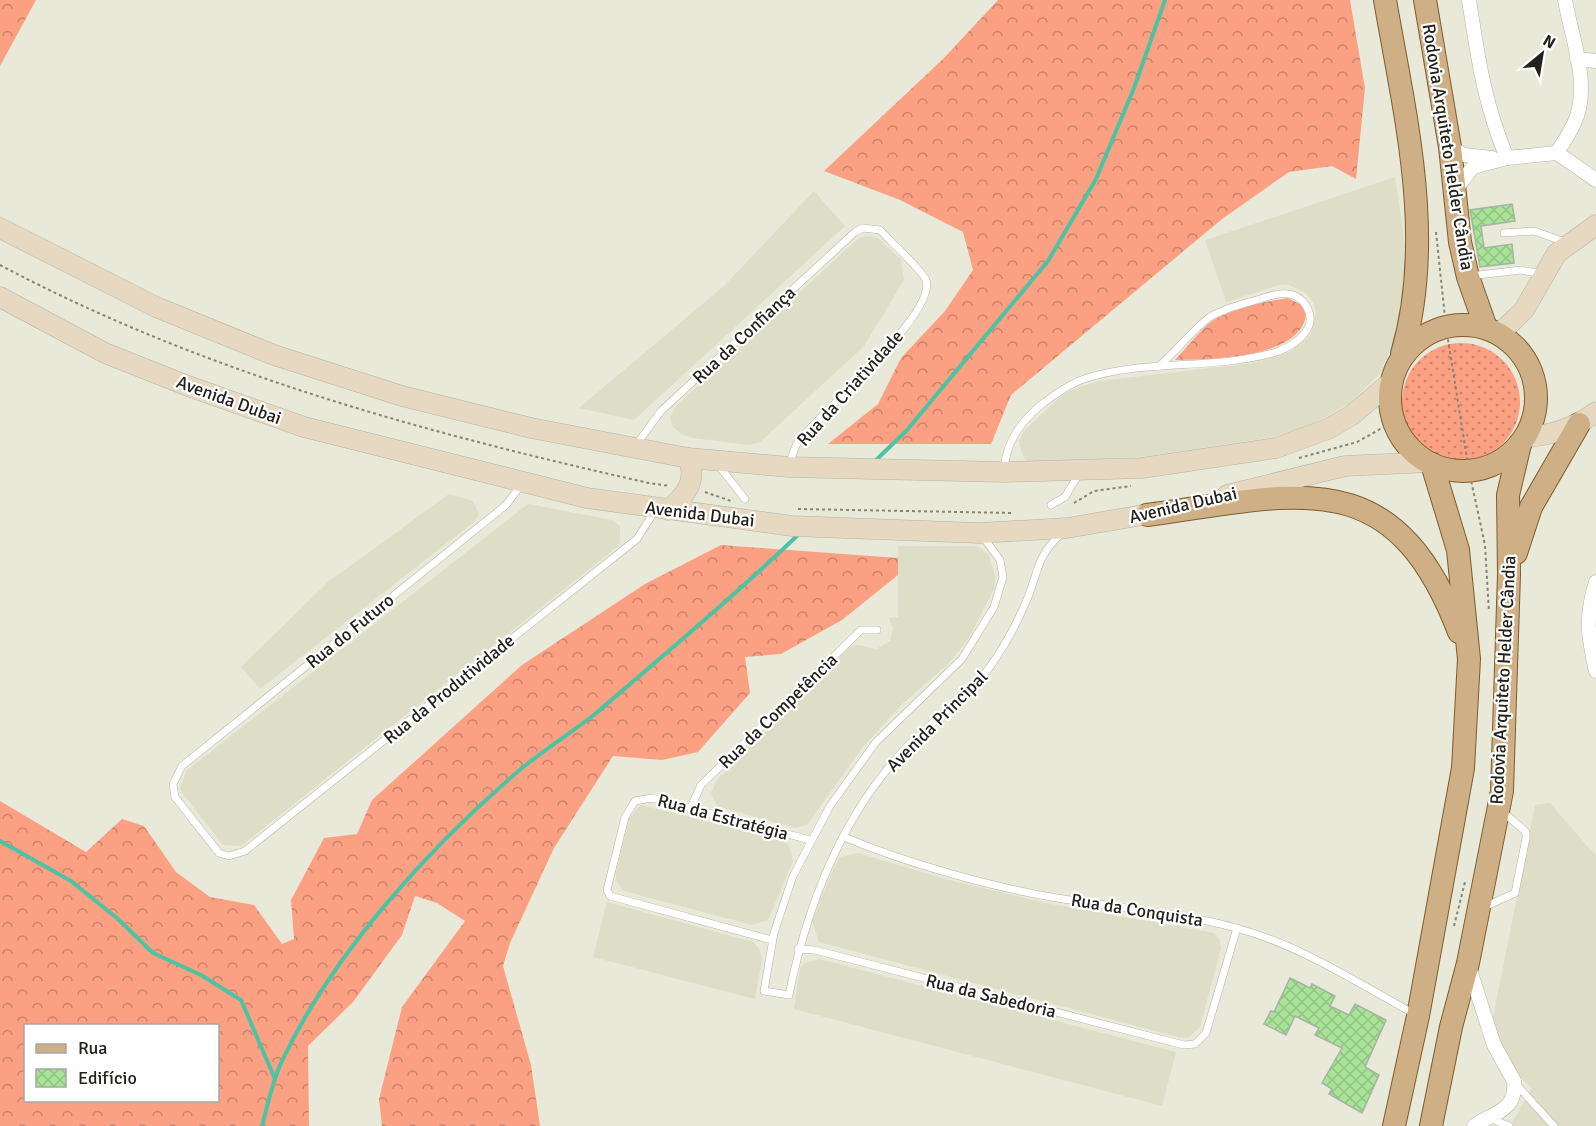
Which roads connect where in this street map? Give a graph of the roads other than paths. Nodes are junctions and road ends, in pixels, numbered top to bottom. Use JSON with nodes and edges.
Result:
{"nodes":[{"id":1,"x":1385,"y":0,"type":"edge"},
{"id":2,"x":1425,"y":0,"type":"edge"},
{"id":3,"x":1469,"y":0,"type":"edge"},
{"id":4,"x":1565,"y":0,"type":"edge"},
{"id":5,"x":1577,"y":58,"type":"junction"},
{"id":6,"x":1596,"y":61,"type":"edge"},
{"id":7,"x":1450,"y":147,"type":"junction"},
{"id":8,"x":1557,"y":153,"type":"junction"},
{"id":9,"x":1503,"y":158,"type":"junction"},
{"id":10,"x":1596,"y":180,"type":"edge"},
{"id":11,"x":1456,"y":189,"type":"junction"},
{"id":12,"x":1596,"y":225,"type":"edge"},
{"id":13,"x":0,"y":228,"type":"edge"},
{"id":14,"x":1504,"y":233,"type":"dead end"},
{"id":15,"x":1568,"y":243,"type":"junction"},
{"id":16,"x":1544,"y":275,"type":"junction"},
{"id":17,"x":1468,"y":277,"type":"junction"},
{"id":18,"x":926,"y":279,"type":"joint"},
{"id":19,"x":0,"y":297,"type":"edge"},
{"id":20,"x":1492,"y":331,"type":"junction"},
{"id":21,"x":1401,"y":357,"type":"junction"},
{"id":22,"x":1158,"y":367,"type":"junction"},
{"id":23,"x":1391,"y":382,"type":"junction"},
{"id":24,"x":1587,"y":418,"type":"edge"},
{"id":25,"x":1522,"y":441,"type":"junction"},
{"id":26,"x":633,"y":449,"type":"junction"},
{"id":27,"x":688,"y":458,"type":"junction"},
{"id":28,"x":714,"y":460,"type":"junction"},
{"id":29,"x":1431,"y":463,"type":"junction"},
{"id":30,"x":789,"y":467,"type":"junction"},
{"id":31,"x":1081,"y":470,"type":"junction"},
{"id":32,"x":1004,"y":472,"type":"junction"},
{"id":33,"x":521,"y":484,"type":"junction"},
{"id":34,"x":745,"y":499,"type":"dead end"},
{"id":35,"x":1051,"y":505,"type":"dead end"},
{"id":36,"x":662,"y":510,"type":"junction"},
{"id":37,"x":1147,"y":515,"type":"junction"},
{"id":38,"x":1067,"y":528,"type":"junction"},
{"id":39,"x":980,"y":533,"type":"junction"},
{"id":40,"x":1509,"y":574,"type":"junction"},
{"id":41,"x":1596,"y":582,"type":"edge"},
{"id":42,"x":877,"y":630,"type":"dead end"},
{"id":43,"x":1469,"y":659,"type":"junction"},
{"id":44,"x":1596,"y":671,"type":"edge"},
{"id":45,"x":691,"y":807,"type":"junction"},
{"id":46,"x":1498,"y":808,"type":"junction"},
{"id":47,"x":844,"y":837,"type":"junction"},
{"id":48,"x":810,"y":840,"type":"junction"},
{"id":49,"x":229,"y":856,"type":"joint"},
{"id":50,"x":1478,"y":909,"type":"junction"},
{"id":51,"x":1237,"y":928,"type":"junction"},
{"id":52,"x":772,"y":940,"type":"junction"},
{"id":53,"x":798,"y":948,"type":"junction"},
{"id":54,"x":1468,"y":963,"type":"junction"},
{"id":55,"x":1418,"y":1016,"type":"junction"},
{"id":56,"x":1514,"y":1081,"type":"junction"},
{"id":57,"x":1489,"y":1118,"type":"junction"},
{"id":58,"x":1394,"y":1126,"type":"edge"},
{"id":59,"x":1431,"y":1126,"type":"edge"},
{"id":60,"x":1474,"y":1126,"type":"edge"},
{"id":61,"x":1509,"y":1126,"type":"edge"},
{"id":62,"x":1554,"y":1126,"type":"edge"}],
"edges":[{"from":1,"to":21,"type":"main road","name":"Rodovia Arquiteto Helder Cândia"},
{"from":2,"to":7,"type":"main road","name":"Rodovia Arquiteto Helder Cândia"},
{"from":3,"to":9,"type":"street"},
{"from":4,"to":5,"type":"street"},
{"from":5,"to":6,"type":"street"},
{"from":5,"to":8,"type":"street"},
{"from":7,"to":9,"type":"street"},
{"from":7,"to":11,"type":"main road","name":"Rodovia Arquiteto Helder Cândia"},
{"from":8,"to":9,"type":"street"},
{"from":8,"to":10,"type":"street"},
{"from":9,"to":11,"type":"street"},
{"from":11,"to":17,"type":"main road","name":"Rodovia Arquiteto Helder Cândia"},
{"from":12,"to":15,"type":"street"},
{"from":13,"to":26,"type":"street"},
{"from":14,"to":15,"type":"lane"},
{"from":15,"to":16,"type":"street"},
{"from":16,"to":17,"type":"lane"},
{"from":16,"to":20,"type":"street"},
{"from":17,"to":20,"type":"main road","name":"Rodovia Arquiteto Helder Cândia"},
{"from":18,"to":26,"type":"lane","name":"Rua da Confiança"},
{"from":18,"to":30,"type":"lane","name":"Rua da Criatividade"},
{"from":19,"to":33,"type":"street","name":"Avenida Dubai"},
{"from":20,"to":21,"type":"main road"},
{"from":20,"to":25,"type":"main road"},
{"from":21,"to":23,"type":"main road"},
{"from":22,"to":22,"type":"lane"},
{"from":22,"to":32,"type":"lane"},
{"from":23,"to":29,"type":"main road"},
{"from":23,"to":31,"type":"street"},
{"from":24,"to":25,"type":"street"},
{"from":24,"to":40,"type":"main road"},
{"from":25,"to":29,"type":"main road"},
{"from":25,"to":40,"type":"main road","name":"Rodovia Arquiteto Helder Cândia"},
{"from":26,"to":27,"type":"street"},
{"from":27,"to":28,"type":"street"},
{"from":27,"to":36,"type":"street"},
{"from":28,"to":30,"type":"street"},
{"from":28,"to":34,"type":"lane"},
{"from":29,"to":37,"type":"street","name":"Avenida Dubai"},
{"from":29,"to":43,"type":"main road","name":"Rodovia Arquiteto Helder Cândia"},
{"from":30,"to":32,"type":"street"},
{"from":31,"to":32,"type":"street"},
{"from":31,"to":35,"type":"lane"},
{"from":33,"to":36,"type":"street","name":"Avenida Dubai"},
{"from":33,"to":49,"type":"lane","name":"Rua do Futuro"},
{"from":36,"to":39,"type":"street","name":"Avenida Dubai"},
{"from":36,"to":49,"type":"lane","name":"Rua da Produtividade"},
{"from":37,"to":38,"type":"street","name":"Avenida Dubai"},
{"from":37,"to":43,"type":"main road"},
{"from":38,"to":39,"type":"street","name":"Avenida Dubai"},
{"from":38,"to":47,"type":"lane","name":"Avenida Principal"},
{"from":39,"to":48,"type":"lane","name":"Avenida Principal"},
{"from":40,"to":46,"type":"main road","name":"Rodovia Arquiteto Helder Cândia"},
{"from":41,"to":44,"type":"street"},
{"from":42,"to":45,"type":"lane","name":"Rua da Competência"},
{"from":43,"to":55,"type":"main road","name":"Rodovia Arquiteto Helder Cândia"},
{"from":45,"to":48,"type":"lane","name":"Rua da Estratégia"},
{"from":45,"to":52,"type":"lane","name":"Rua da Estratégia"},
{"from":46,"to":50,"type":"main road","name":"Rodovia Arquiteto Helder Cândia"},
{"from":46,"to":50,"type":"lane"},
{"from":47,"to":51,"type":"lane","name":"Rua da Conquista"},
{"from":47,"to":53,"type":"lane","name":"Avenida Principal"},
{"from":48,"to":52,"type":"lane","name":"Avenida Principal"},
{"from":50,"to":54,"type":"main road","name":"Rodovia Arquiteto Helder Cândia"},
{"from":51,"to":53,"type":"lane","name":"Rua da Sabedoria"},
{"from":51,"to":55,"type":"lane","name":"Rua da Conquista"},
{"from":52,"to":53,"type":"lane","name":"Avenida Principal"},
{"from":54,"to":56,"type":"street"},
{"from":54,"to":59,"type":"main road","name":"Rodovia Arquiteto Helder Cândia"},
{"from":55,"to":58,"type":"main road","name":"Rodovia Arquiteto Helder Cândia"},
{"from":56,"to":57,"type":"street"},
{"from":56,"to":62,"type":"lane"},
{"from":57,"to":60,"type":"street"},
{"from":57,"to":61,"type":"lane"}]}
